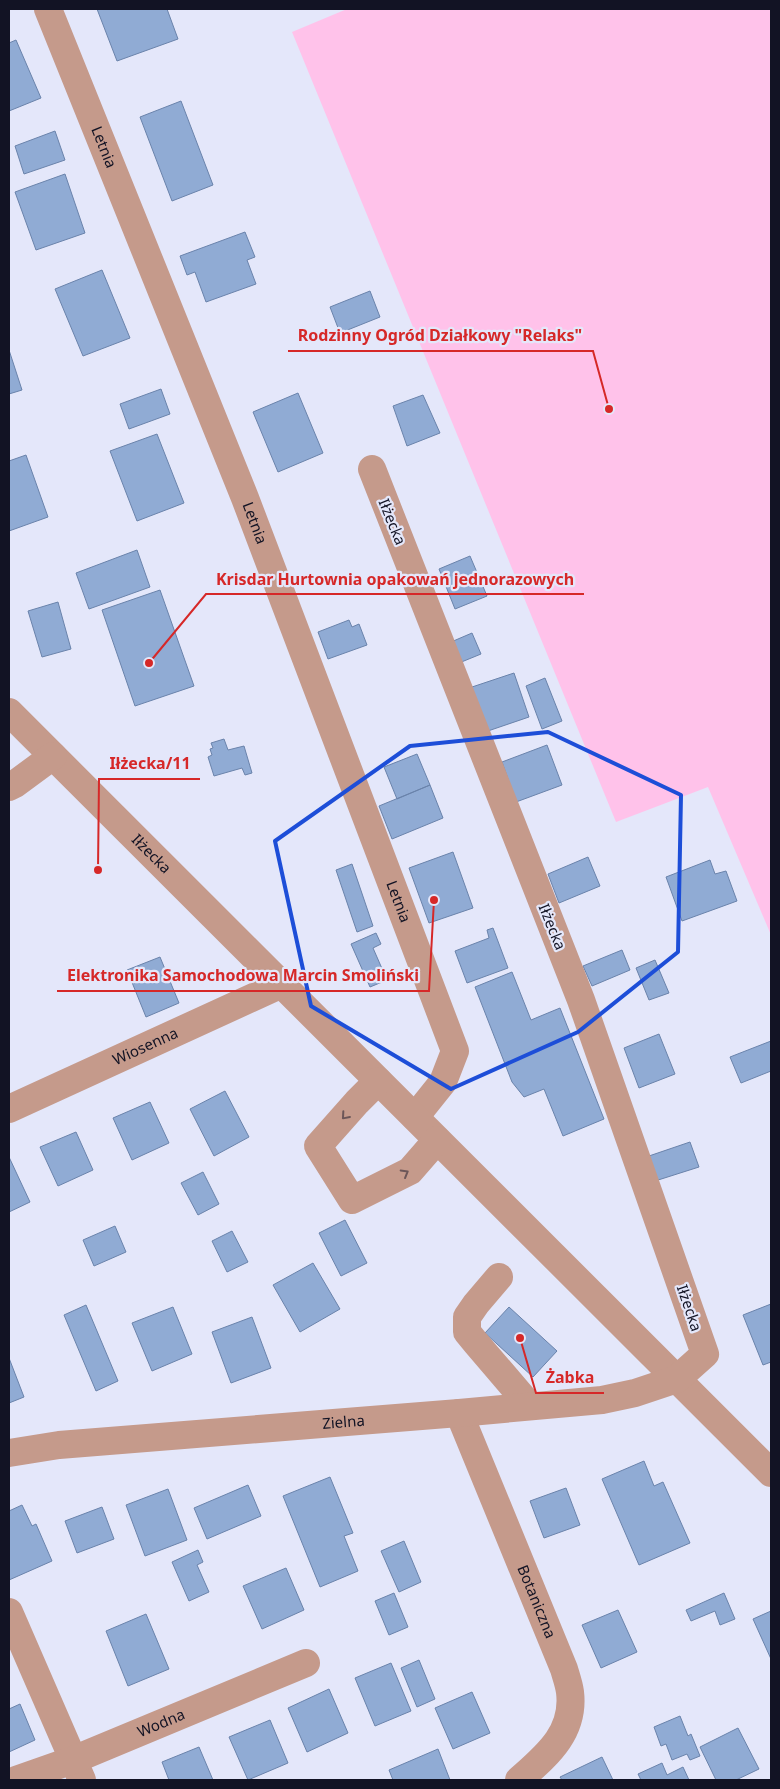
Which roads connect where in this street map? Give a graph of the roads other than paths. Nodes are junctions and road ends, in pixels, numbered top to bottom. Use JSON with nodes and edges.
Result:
{"nodes":[{"id":1,"x":48,"y":9,"type":"edge"},
{"id":2,"x":372,"y":469,"type":"dead end"},
{"id":3,"x":9,"y":712,"type":"edge"},
{"id":4,"x":53,"y":756,"type":"junction"},
{"id":5,"x":9,"y":787,"type":"edge"},
{"id":6,"x":282,"y":984,"type":"junction"},
{"id":7,"x":378,"y":1081,"type":"junction"},
{"id":8,"x":9,"y":1109,"type":"edge"},
{"id":9,"x":415,"y":1117,"type":"junction"},
{"id":10,"x":437,"y":1140,"type":"junction"},
{"id":11,"x":498,"y":1277,"type":"dead end"},
{"id":12,"x":676,"y":1379,"type":"junction"},
{"id":13,"x":530,"y":1406,"type":"junction"},
{"id":14,"x":459,"y":1413,"type":"junction"},
{"id":15,"x":9,"y":1453,"type":"edge"},
{"id":16,"x":771,"y":1473,"type":"edge"},
{"id":17,"x":9,"y":1612,"type":"edge"},
{"id":18,"x":306,"y":1663,"type":"dead end"},
{"id":19,"x":78,"y":1770,"type":"edge"},
{"id":20,"x":16,"y":1780,"type":"edge"},
{"id":21,"x":519,"y":1780,"type":"edge"}],
"edges":[{"from":1,"to":9,"type":"street","name":"Letnia"},
{"from":2,"to":12,"type":"street","name":"Iłżecka"},
{"from":3,"to":4,"type":"street","name":"Iłżecka"},
{"from":4,"to":5,"type":"street"},
{"from":4,"to":6,"type":"street","name":"Iłżecka"},
{"from":6,"to":7,"type":"street","name":"Iłżecka"},
{"from":6,"to":8,"type":"street","name":"Wiosenna"},
{"from":7,"to":9,"type":"street","name":"Iłżecka"},
{"from":7,"to":10,"type":"street","one_way":true},
{"from":9,"to":10,"type":"street","name":"Iłżecka"},
{"from":10,"to":12,"type":"street","name":"Iłżecka"},
{"from":11,"to":13,"type":"street"},
{"from":12,"to":13,"type":"street","name":"Zielna"},
{"from":12,"to":16,"type":"street","name":"Iłżecka"},
{"from":13,"to":14,"type":"street","name":"Zielna"},
{"from":14,"to":15,"type":"street","name":"Zielna"},
{"from":14,"to":21,"type":"street","name":"Botaniczna"},
{"from":17,"to":19,"type":"street"},
{"from":18,"to":19,"type":"street","name":"Wodna"},
{"from":19,"to":20,"type":"street","name":"Wodna"}]}
